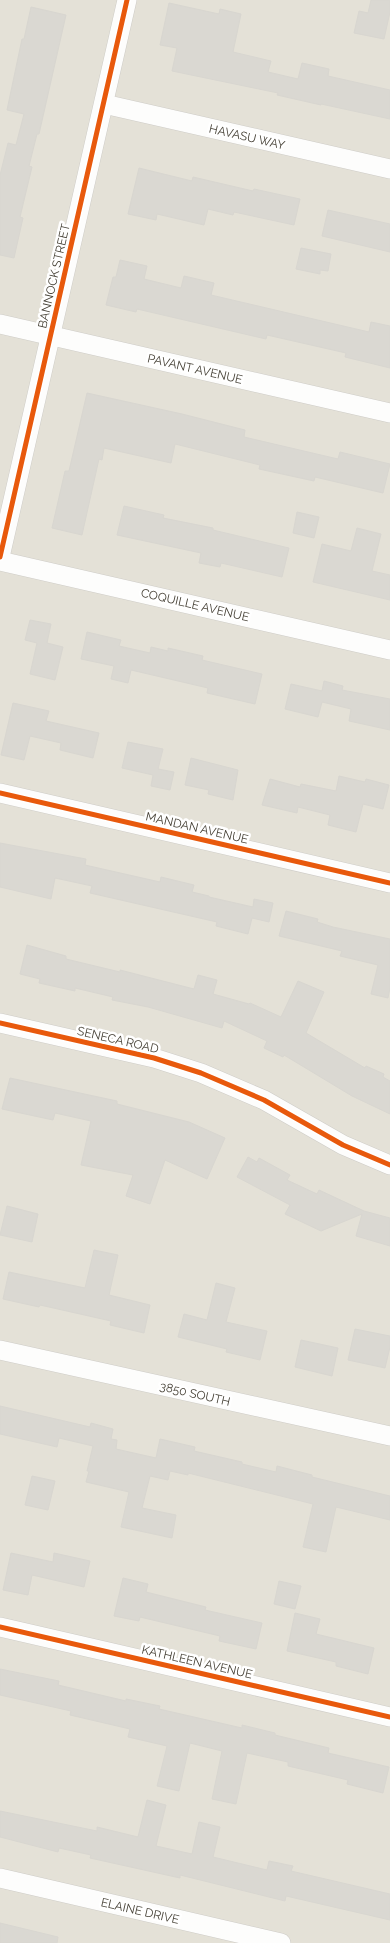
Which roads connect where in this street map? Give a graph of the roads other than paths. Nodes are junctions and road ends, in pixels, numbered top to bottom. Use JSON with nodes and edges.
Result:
{"nodes":[{"id":1,"x":127,"y":0,"type":"edge"},
{"id":2,"x":104,"y":104,"type":"junction"},
{"id":3,"x":390,"y":169,"type":"edge"},
{"id":4,"x":0,"y":324,"type":"edge"},
{"id":5,"x":50,"y":335,"type":"junction"},
{"id":6,"x":390,"y":413,"type":"edge"},
{"id":7,"x":0,"y":556,"type":"edge"},
{"id":8,"x":0,"y":561,"type":"edge"},
{"id":9,"x":390,"y":650,"type":"edge"},
{"id":10,"x":0,"y":793,"type":"edge"},
{"id":11,"x":390,"y":883,"type":"edge"},
{"id":12,"x":0,"y":1023,"type":"edge"},
{"id":13,"x":390,"y":1165,"type":"edge"},
{"id":14,"x":0,"y":1350,"type":"edge"},
{"id":15,"x":390,"y":1436,"type":"edge"},
{"id":16,"x":0,"y":1627,"type":"edge"},
{"id":17,"x":390,"y":1716,"type":"edge"},
{"id":18,"x":0,"y":1878,"type":"edge"},
{"id":19,"x":281,"y":1943,"type":"edge"}],
"edges":[{"from":1,"to":2,"type":"street","name":"BANNOCK STREET"},
{"from":2,"to":3,"type":"street","name":"HAVASU WAY"},
{"from":2,"to":5,"type":"street","name":"BANNOCK STREET"},
{"from":4,"to":5,"type":"street","name":"PAVANT AVENUE"},
{"from":5,"to":6,"type":"street","name":"PAVANT AVENUE"},
{"from":5,"to":7,"type":"street","name":"BANNOCK STREET"},
{"from":8,"to":9,"type":"street","name":"COQUILLE AVENUE"},
{"from":10,"to":11,"type":"street","name":"MANDAN AVENUE"},
{"from":12,"to":13,"type":"street","name":"SENECA ROAD"},
{"from":14,"to":15,"type":"street","name":"3850 SOUTH"},
{"from":16,"to":17,"type":"street","name":"KATHLEEN AVENUE"},
{"from":18,"to":19,"type":"street","name":"ELAINE DRIVE"}]}
